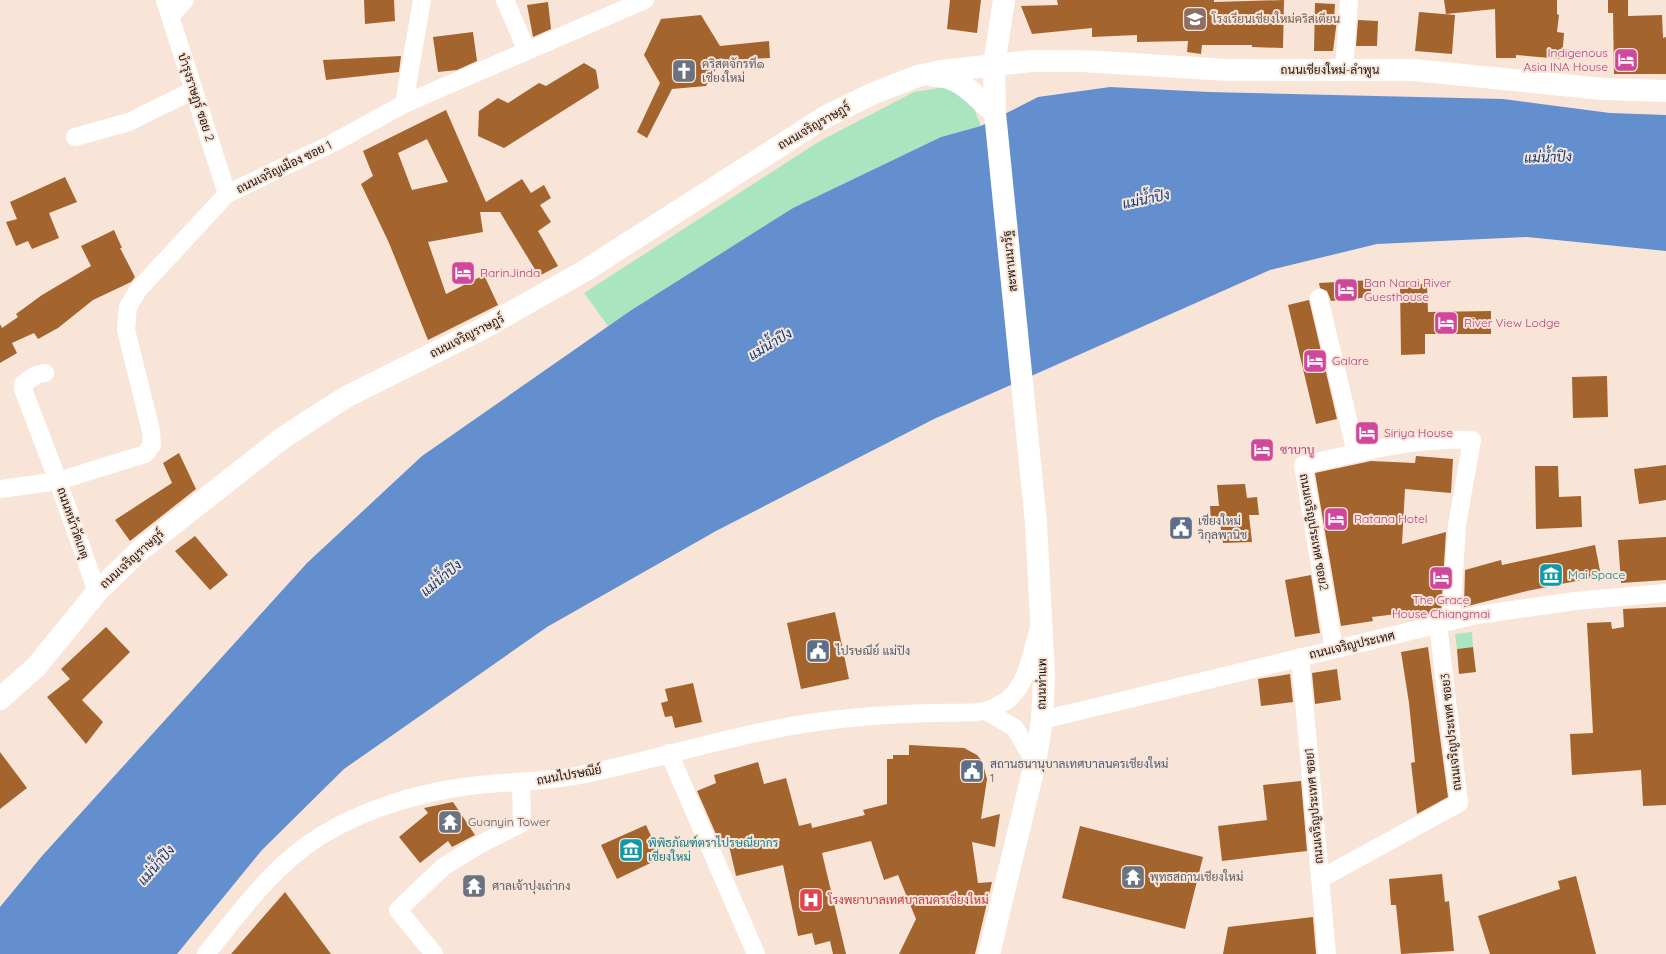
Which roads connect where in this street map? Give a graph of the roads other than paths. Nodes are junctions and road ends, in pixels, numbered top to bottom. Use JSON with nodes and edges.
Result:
{"nodes":[{"id":1,"x":185,"y":0,"type":"edge"},
{"id":2,"x":422,"y":0,"type":"edge"},
{"id":3,"x":506,"y":0,"type":"edge"},
{"id":4,"x":645,"y":0,"type":"edge"},
{"id":5,"x":1004,"y":0,"type":"edge"},
{"id":6,"x":1349,"y":0,"type":"edge"},
{"id":7,"x":168,"y":8,"type":"edge"},
{"id":8,"x":527,"y":51,"type":"junction"},
{"id":9,"x":994,"y":65,"type":"junction"},
{"id":10,"x":1344,"y":70,"type":"junction"},
{"id":11,"x":918,"y":76,"type":"junction"},
{"id":12,"x":194,"y":90,"type":"junction"},
{"id":13,"x":1666,"y":91,"type":"edge"},
{"id":14,"x":404,"y":104,"type":"junction"},
{"id":15,"x":995,"y":113,"type":"junction"},
{"id":16,"x":75,"y":138,"type":"dead end"},
{"id":17,"x":227,"y":194,"type":"junction"},
{"id":18,"x":1318,"y":298,"type":"dead end"},
{"id":19,"x":44,"y":373,"type":"dead end"},
{"id":20,"x":1024,"y":408,"type":"joint"},
{"id":21,"x":1356,"y":454,"type":"junction"},
{"id":22,"x":58,"y":481,"type":"junction"},
{"id":23,"x":0,"y":489,"type":"edge"},
{"id":24,"x":97,"y":592,"type":"junction"},
{"id":25,"x":1666,"y":593,"type":"edge"},
{"id":26,"x":1445,"y":623,"type":"junction"},
{"id":27,"x":1040,"y":625,"type":"junction"},
{"id":28,"x":1334,"y":649,"type":"junction"},
{"id":29,"x":1300,"y":657,"type":"junction"},
{"id":30,"x":0,"y":698,"type":"edge"},
{"id":31,"x":986,"y":711,"type":"junction"},
{"id":32,"x":1042,"y":720,"type":"junction"},
{"id":33,"x":669,"y":753,"type":"junction"},
{"id":34,"x":1035,"y":763,"type":"junction"},
{"id":35,"x":521,"y":782,"type":"junction"},
{"id":36,"x":1320,"y":879,"type":"junction"},
{"id":37,"x":206,"y":954,"type":"edge"},
{"id":38,"x":434,"y":954,"type":"edge"},
{"id":39,"x":756,"y":954,"type":"edge"},
{"id":40,"x":989,"y":954,"type":"edge"},
{"id":41,"x":1327,"y":954,"type":"edge"}],
"edges":[{"from":1,"to":7,"type":"street"},
{"from":2,"to":14,"type":"street"},
{"from":3,"to":8,"type":"street"},
{"from":4,"to":8,"type":"street","name":"ถนนเจริญเมือง ซอย 1"},
{"from":5,"to":9,"type":"main road","name":"สะพานนวรัฐ"},
{"from":6,"to":10,"type":"street"},
{"from":7,"to":12,"type":"street","name":"บำรุงราษฏร์ ซอย 2"},
{"from":8,"to":14,"type":"street","name":"ถนนเจริญเมือง ซอย 1"},
{"from":9,"to":10,"type":"main road","name":"ถนนเชียงใหม่-ลำพูน"},
{"from":9,"to":11,"type":"main road","name":"ถนนเจริญราษฎร์"},
{"from":9,"to":15,"type":"main road","name":"สะพานนวรัฐ"},
{"from":10,"to":13,"type":"main road","name":"ถนนเชียงใหม่-ลำพูน"},
{"from":11,"to":15,"type":"main road"},
{"from":11,"to":24,"type":"main road","name":"ถนนเจริญราษฎร์"},
{"from":12,"to":16,"type":"street"},
{"from":12,"to":17,"type":"street","name":"บำรุงราษฏร์ ซอย 2"},
{"from":14,"to":17,"type":"street","name":"ถนนเจริญเมือง ซอย 1"},
{"from":15,"to":20,"type":"main road","name":"สะพานนวรัฐ"},
{"from":17,"to":22,"type":"street","name":"ถนนเจริญเมือง ซอย 1"},
{"from":18,"to":21,"type":"street"},
{"from":19,"to":22,"type":"street"},
{"from":20,"to":27,"type":"main road","name":"ถนนท่าแพ"},
{"from":21,"to":26,"type":"street","name":"ถนนเจริญประเทศ ซอย2"},
{"from":21,"to":28,"type":"street","name":"ถนนเจริญประเทศ ซอย2"},
{"from":22,"to":23,"type":"street","name":"ถนนหน้าวัดเกตุ"},
{"from":22,"to":24,"type":"street","name":"ถนนหน้าวัดเกตุ"},
{"from":24,"to":30,"type":"main road","name":"ถนนเจริญราษฎร์"},
{"from":25,"to":26,"type":"street","name":"ถนนเจริญประเทศ"},
{"from":26,"to":28,"type":"street","name":"ถนนเจริญประเทศ"},
{"from":26,"to":36,"type":"street","name":"ถนนเจริญประเทศ ซอย3"},
{"from":27,"to":31,"type":"street","name":"ถนนไปรษณีย์"},
{"from":27,"to":32,"type":"main road","name":"ถนนท่าแพ"},
{"from":28,"to":29,"type":"street","name":"ถนนเจริญประเทศ"},
{"from":29,"to":32,"type":"street","name":"ถนนเจริญประเทศ"},
{"from":29,"to":36,"type":"street","name":"ถนนเจริญประเทศ ซอย1"},
{"from":31,"to":33,"type":"street","name":"ถนนไปรษณีย์"},
{"from":31,"to":34,"type":"street"},
{"from":32,"to":34,"type":"main road","name":"ถนนท่าแพ"},
{"from":33,"to":35,"type":"street","name":"ถนนไปรษณีย์"},
{"from":33,"to":39,"type":"street"},
{"from":34,"to":40,"type":"main road","name":"ถนนท่าแพ"},
{"from":35,"to":37,"type":"street","name":"ถนนไปรษณีย์"},
{"from":35,"to":38,"type":"street"},
{"from":36,"to":41,"type":"street","name":"ถนนเจริญประเทศ ซอย1"}]}
